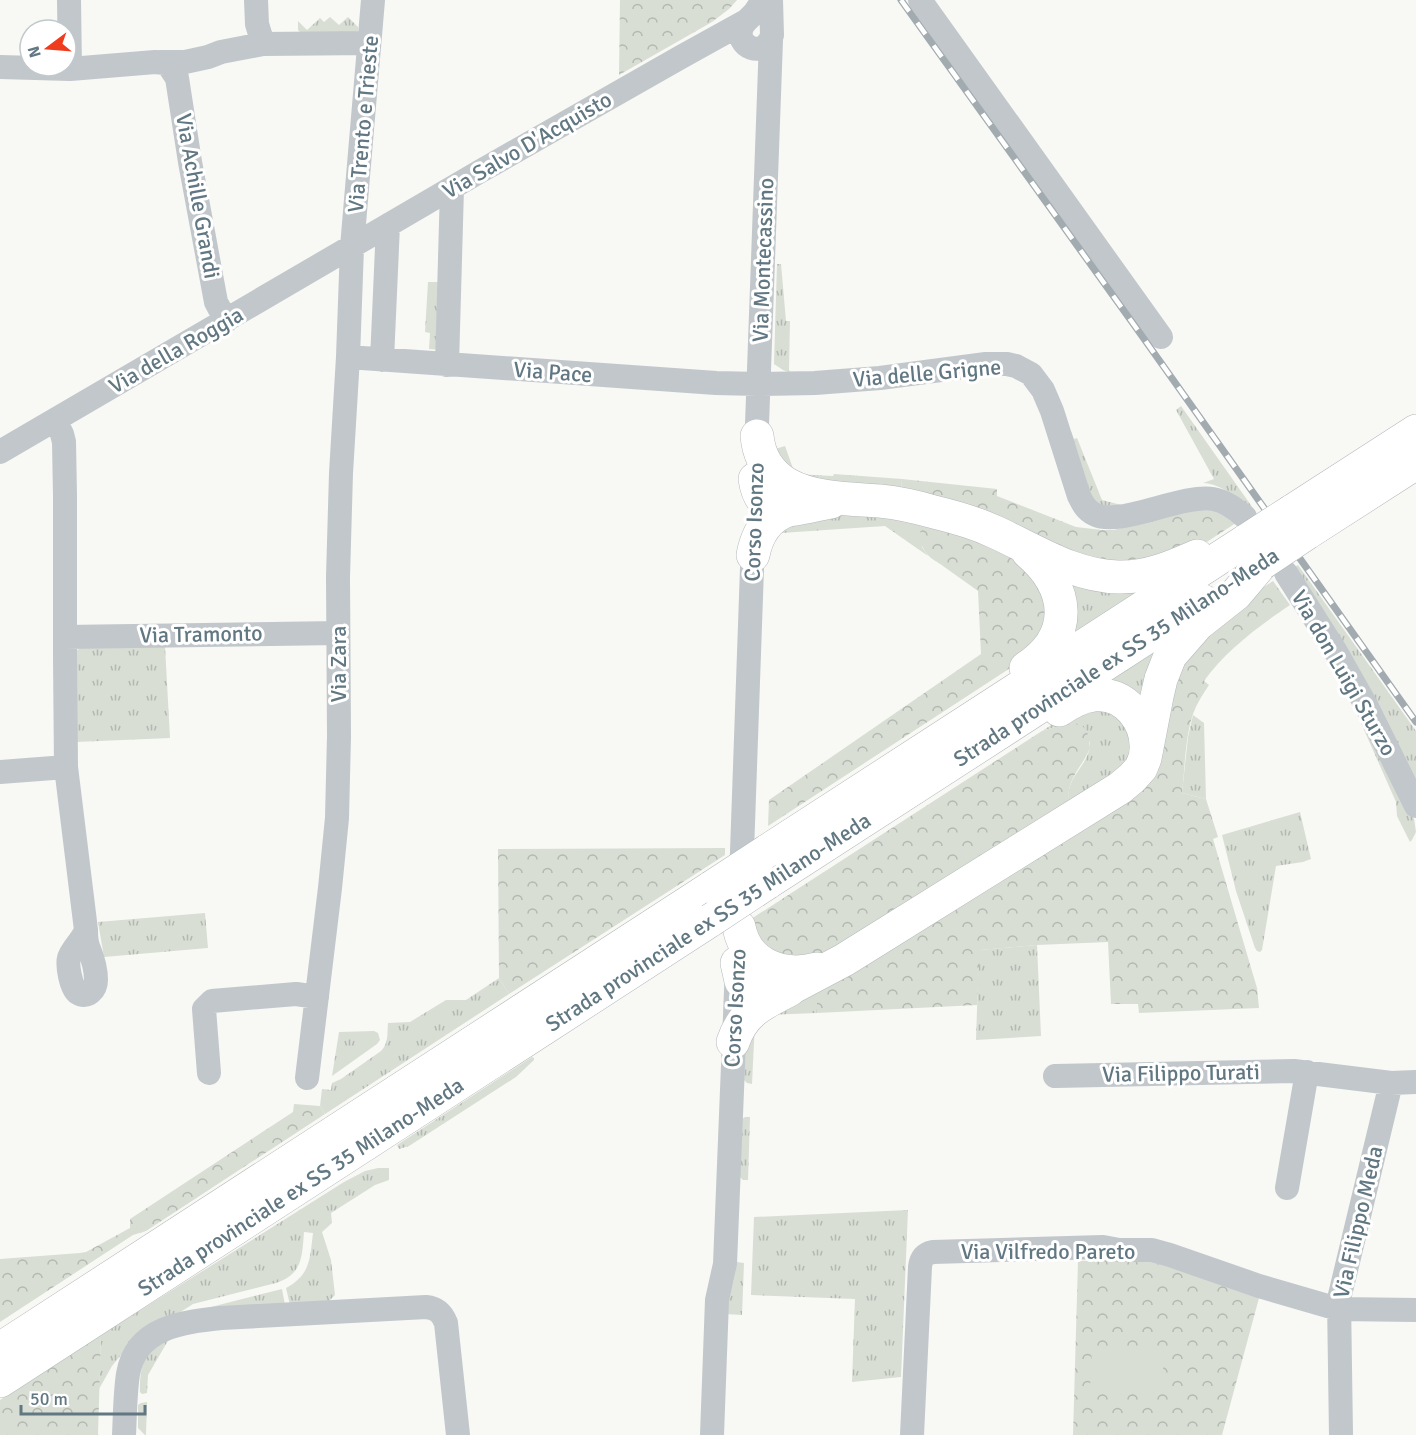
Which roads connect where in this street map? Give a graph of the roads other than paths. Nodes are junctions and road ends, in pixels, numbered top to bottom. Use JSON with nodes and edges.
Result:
{"nodes":[{"id":1,"x":69,"y":0,"type":"edge"},
{"id":2,"x":256,"y":0,"type":"edge"},
{"id":3,"x":374,"y":0,"type":"edge"},
{"id":4,"x":763,"y":0,"type":"edge"},
{"id":5,"x":771,"y":0,"type":"edge"},
{"id":6,"x":920,"y":0,"type":"edge"},
{"id":7,"x":69,"y":18,"type":"edge"},
{"id":8,"x":747,"y":21,"type":"junction"},
{"id":9,"x":760,"y":41,"type":"junction"},
{"id":10,"x":369,"y":44,"type":"junction"},
{"id":11,"x":254,"y":45,"type":"junction"},
{"id":12,"x":703,"y":45,"type":"junction"},
{"id":13,"x":0,"y":67,"type":"edge"},
{"id":14,"x":18,"y":68,"type":"edge"},
{"id":15,"x":174,"y":68,"type":"junction"},
{"id":16,"x":78,"y":69,"type":"edge"},
{"id":17,"x":452,"y":188,"type":"junction"},
{"id":18,"x":388,"y":225,"type":"junction"},
{"id":19,"x":352,"y":248,"type":"junction"},
{"id":20,"x":226,"y":321,"type":"junction"},
{"id":21,"x":1161,"y":337,"type":"dead end"},
{"id":22,"x":348,"y":357,"type":"junction"},
{"id":23,"x":382,"y":360,"type":"junction"},
{"id":24,"x":447,"y":364,"type":"junction"},
{"id":25,"x":758,"y":384,"type":"junction"},
{"id":26,"x":55,"y":420,"type":"junction"},
{"id":27,"x":1416,"y":431,"type":"edge"},
{"id":28,"x":757,"y":436,"type":"junction"},
{"id":29,"x":0,"y":452,"type":"edge"},
{"id":30,"x":1416,"y":463,"type":"edge"},
{"id":31,"x":774,"y":501,"type":"junction"},
{"id":32,"x":1299,"y":522,"type":"junction"},
{"id":33,"x":1010,"y":538,"type":"junction"},
{"id":34,"x":1260,"y":548,"type":"junction"},
{"id":35,"x":753,"y":555,"type":"joint"},
{"id":36,"x":338,"y":633,"type":"junction"},
{"id":37,"x":65,"y":637,"type":"junction"},
{"id":38,"x":963,"y":740,"type":"junction"},
{"id":39,"x":1145,"y":758,"type":"junction"},
{"id":40,"x":66,"y":767,"type":"junction"},
{"id":41,"x":0,"y":772,"type":"edge"},
{"id":42,"x":1416,"y":806,"type":"edge"},
{"id":43,"x":725,"y":923,"type":"junction"},
{"id":44,"x":86,"y":930,"type":"dead end"},
{"id":45,"x":738,"y":978,"type":"junction"},
{"id":46,"x":785,"y":978,"type":"junction"},
{"id":47,"x":317,"y":997,"type":"junction"},
{"id":48,"x":733,"y":1042,"type":"junction"},
{"id":49,"x":1307,"y":1072,"type":"junction"},
{"id":50,"x":208,"y":1073,"type":"dead end"},
{"id":51,"x":1055,"y":1076,"type":"dead end"},
{"id":52,"x":307,"y":1078,"type":"dead end"},
{"id":53,"x":1416,"y":1082,"type":"edge"},
{"id":54,"x":1391,"y":1083,"type":"junction"},
{"id":55,"x":1287,"y":1188,"type":"dead end"},
{"id":56,"x":1338,"y":1309,"type":"junction"},
{"id":57,"x":1416,"y":1310,"type":"edge"},
{"id":58,"x":0,"y":1349,"type":"edge"},
{"id":59,"x":0,"y":1381,"type":"edge"},
{"id":60,"x":124,"y":1435,"type":"edge"},
{"id":61,"x":458,"y":1435,"type":"edge"},
{"id":62,"x":712,"y":1435,"type":"edge"},
{"id":63,"x":912,"y":1435,"type":"edge"},
{"id":64,"x":1341,"y":1435,"type":"edge"}],
"edges":[{"from":1,"to":7,"type":"street"},
{"from":2,"to":11,"type":"street"},
{"from":3,"to":10,"type":"street","name":"Via Trento e Trieste"},
{"from":4,"to":8,"type":"street"},
{"from":5,"to":9,"type":"street"},
{"from":6,"to":21,"type":"street"},
{"from":8,"to":9,"type":"street"},
{"from":8,"to":12,"type":"street","name":"Via Salvo D'Acquisto"},
{"from":9,"to":12,"type":"street","name":"Via Salvo D'Acquisto"},
{"from":9,"to":25,"type":"street","name":"Via Montecassino"},
{"from":10,"to":11,"type":"street"},
{"from":10,"to":19,"type":"street","name":"Via Trento e Trieste"},
{"from":11,"to":15,"type":"street"},
{"from":12,"to":17,"type":"street","name":"Via Salvo D'Acquisto"},
{"from":13,"to":14,"type":"street"},
{"from":15,"to":16,"type":"street"},
{"from":15,"to":20,"type":"street","name":"Via Achille Grandi"},
{"from":17,"to":18,"type":"street","name":"Via Salvo D'Acquisto"},
{"from":17,"to":24,"type":"street"},
{"from":18,"to":19,"type":"street","name":"Via Salvo D'Acquisto"},
{"from":18,"to":23,"type":"street","name":"Via Trento e Trieste"},
{"from":19,"to":20,"type":"street","name":"Via della Roggia"},
{"from":19,"to":22,"type":"street","name":"Via Zara"},
{"from":20,"to":26,"type":"street","name":"Via della Roggia"},
{"from":22,"to":23,"type":"street","name":"Via Pace"},
{"from":22,"to":36,"type":"street","name":"Via Zara"},
{"from":23,"to":24,"type":"street","name":"Via Pace"},
{"from":24,"to":25,"type":"street","name":"Via Pace"},
{"from":25,"to":28,"type":"street","name":"Via Montecassino"},
{"from":25,"to":34,"type":"street","name":"Via delle Grigne"},
{"from":26,"to":29,"type":"street","name":"Via della Roggia"},
{"from":26,"to":37,"type":"street"},
{"from":27,"to":32,"type":"highway","name":"Strada provinciale ex SS 35 Milano-Meda"},
{"from":28,"to":31,"type":"street","name":"Corso Isonzo"},
{"from":28,"to":31,"type":"highway"},
{"from":30,"to":32,"type":"highway","name":"Strada provinciale ex SS 35 Milano-Meda"},
{"from":31,"to":33,"type":"highway"},
{"from":31,"to":35,"type":"highway"},
{"from":32,"to":34,"type":"highway","name":"Strada provinciale ex SS 35 Milano-Meda","bridge":true},
{"from":33,"to":34,"type":"highway"},
{"from":33,"to":38,"type":"highway"},
{"from":34,"to":38,"type":"highway","name":"Strada provinciale ex SS 35 Milano-Meda"},
{"from":34,"to":39,"type":"highway"},
{"from":34,"to":42,"type":"street","name":"Via don Luigi Sturzo"},
{"from":35,"to":43,"type":"street","name":"Corso Isonzo"},
{"from":36,"to":37,"type":"street","name":"Via Tramonto"},
{"from":36,"to":47,"type":"street","name":"Via Zara"},
{"from":37,"to":40,"type":"street"},
{"from":38,"to":39,"type":"highway"},
{"from":38,"to":43,"type":"highway","name":"Strada provinciale ex SS 35 Milano-Meda","bridge":true},
{"from":38,"to":58,"type":"highway","name":"Strada provinciale ex SS 35 Milano-Meda","bridge":true},
{"from":39,"to":46,"type":"highway"},
{"from":40,"to":41,"type":"street"},
{"from":40,"to":44,"type":"street"},
{"from":43,"to":45,"type":"street","name":"Corso Isonzo"},
{"from":43,"to":46,"type":"highway"},
{"from":43,"to":59,"type":"highway","name":"Strada provinciale ex SS 35 Milano-Meda"},
{"from":45,"to":46,"type":"highway"},
{"from":45,"to":48,"type":"street","name":"Corso Isonzo"},
{"from":46,"to":48,"type":"highway"},
{"from":47,"to":50,"type":"street"},
{"from":47,"to":52,"type":"street","name":"Via Zara"},
{"from":48,"to":62,"type":"street","name":"Corso Isonzo"},
{"from":49,"to":51,"type":"street","name":"Via Filippo Turati"},
{"from":49,"to":54,"type":"street","name":"Via Filippo Turati"},
{"from":49,"to":55,"type":"street"},
{"from":53,"to":54,"type":"street","name":"Via Filippo Turati"},
{"from":54,"to":56,"type":"street","name":"Via Filippo Meda"},
{"from":56,"to":57,"type":"street","name":"Via Vilfredo Pareto"},
{"from":56,"to":63,"type":"street","name":"Via Vilfredo Pareto"},
{"from":56,"to":64,"type":"street","name":"Via Filippo Meda"},
{"from":60,"to":61,"type":"street"}]}
